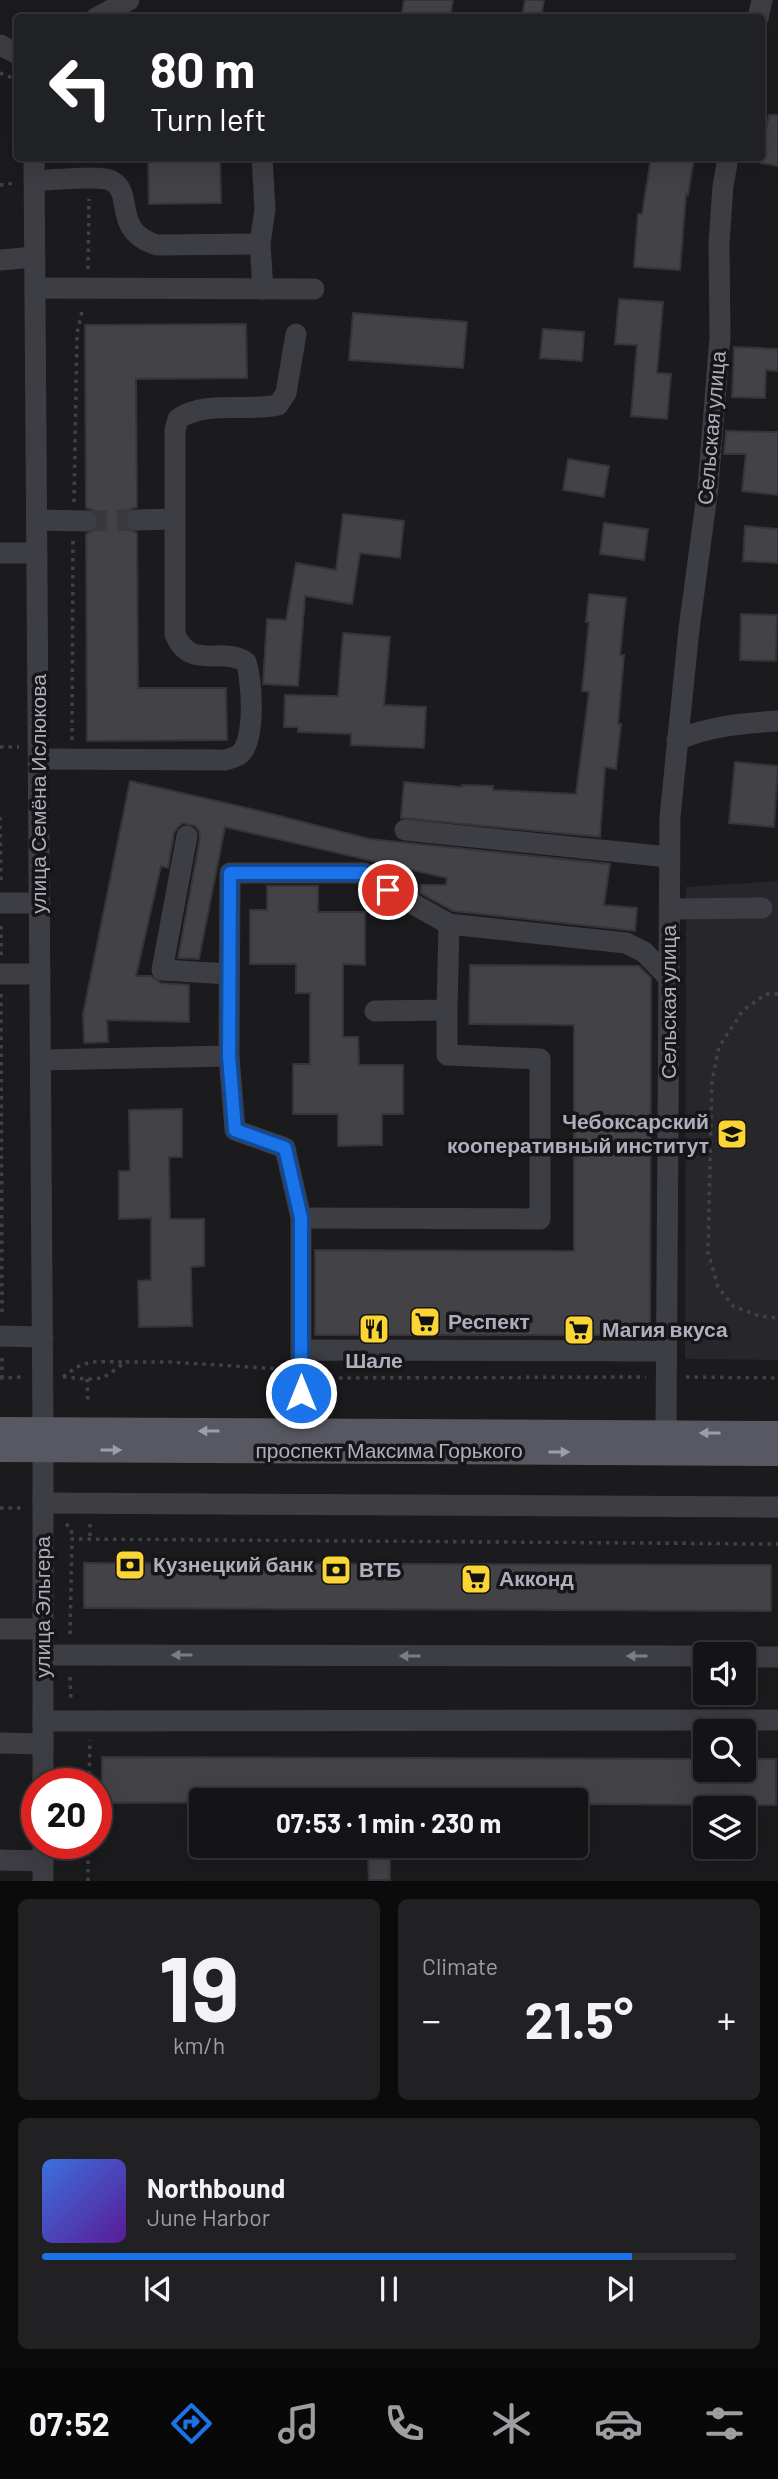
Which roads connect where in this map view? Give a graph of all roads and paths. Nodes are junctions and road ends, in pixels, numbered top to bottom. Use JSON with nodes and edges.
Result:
{"nodes":[{"id":1,"x":129,"y":0,"type":"edge"},
{"id":2,"x":103,"y":14,"type":"edge"},
{"id":3,"x":34,"y":161,"type":"edge"},
{"id":4,"x":262,"y":161,"type":"edge"},
{"id":5,"x":727,"y":161,"type":"edge"},
{"id":6,"x":89,"y":179,"type":"junction"},
{"id":7,"x":34,"y":181,"type":"junction"},
{"id":8,"x":260,"y":244,"type":"junction"},
{"id":9,"x":35,"y":257,"type":"junction"},
{"id":10,"x":0,"y":260,"type":"edge"},
{"id":11,"x":35,"y":288,"type":"junction"},
{"id":12,"x":88,"y":288,"type":"junction"},
{"id":13,"x":263,"y":289,"type":"junction"},
{"id":14,"x":314,"y":289,"type":"dead end"},
{"id":15,"x":296,"y":334,"type":"dead end"},
{"id":16,"x":175,"y":519,"type":"junction"},
{"id":17,"x":37,"y":520,"type":"junction"},
{"id":18,"x":137,"y":520,"type":"tunnel mouth"},
{"id":19,"x":80,"y":521,"type":"junction"},
{"id":20,"x":0,"y":554,"type":"edge"},
{"id":21,"x":37,"y":554,"type":"junction"},
{"id":22,"x":778,"y":721,"type":"edge"},
{"id":23,"x":677,"y":740,"type":"junction"},
{"id":24,"x":38,"y":759,"type":"junction"},
{"id":25,"x":73,"y":759,"type":"junction"},
{"id":26,"x":0,"y":817,"type":"edge"},
{"id":27,"x":405,"y":830,"type":"dead end"},
{"id":28,"x":187,"y":836,"type":"dead end"},
{"id":29,"x":670,"y":857,"type":"junction"},
{"id":30,"x":1,"y":903,"type":"edge"},
{"id":31,"x":40,"y":903,"type":"junction"},
{"id":32,"x":762,"y":908,"type":"dead end"},
{"id":33,"x":670,"y":909,"type":"junction"},
{"id":34,"x":449,"y":925,"type":"junction"},
{"id":35,"x":0,"y":974,"type":"edge"},
{"id":36,"x":40,"y":974,"type":"junction"},
{"id":37,"x":229,"y":974,"type":"junction"},
{"id":38,"x":669,"y":978,"type":"junction"},
{"id":39,"x":778,"y":994,"type":"edge"},
{"id":40,"x":447,"y":1010,"type":"junction"},
{"id":41,"x":375,"y":1011,"type":"dead end"},
{"id":42,"x":229,"y":1056,"type":"junction"},
{"id":43,"x":41,"y":1060,"type":"junction"},
{"id":44,"x":301,"y":1218,"type":"junction"},
{"id":45,"x":778,"y":1318,"type":"edge"},
{"id":46,"x":1,"y":1336,"type":"edge"},
{"id":47,"x":43,"y":1337,"type":"junction"},
{"id":48,"x":666,"y":1351,"type":"junction"},
{"id":49,"x":296,"y":1360,"type":"junction"},
{"id":50,"x":126,"y":1362,"type":"junction"},
{"id":51,"x":30,"y":1377,"type":"dead end"},
{"id":52,"x":54,"y":1377,"type":"dead end"},
{"id":53,"x":63,"y":1377,"type":"junction"},
{"id":54,"x":657,"y":1377,"type":"dead end"},
{"id":55,"x":676,"y":1377,"type":"dead end"},
{"id":56,"x":1,"y":1378,"type":"edge"},
{"id":57,"x":311,"y":1378,"type":"dead end"},
{"id":58,"x":778,"y":1378,"type":"edge"},
{"id":59,"x":87,"y":1380,"type":"junction"},
{"id":60,"x":88,"y":1405,"type":"dead end"},
{"id":61,"x":0,"y":1430,"type":"edge"},
{"id":62,"x":302,"y":1431,"type":"junction"},
{"id":63,"x":778,"y":1434,"type":"edge"},
{"id":64,"x":43,"y":1439,"type":"junction"},
{"id":65,"x":666,"y":1443,"type":"junction"},
{"id":66,"x":0,"y":1449,"type":"edge"},
{"id":67,"x":778,"y":1453,"type":"edge"},
{"id":68,"x":38,"y":1505,"type":"junction"},
{"id":69,"x":778,"y":1507,"type":"edge"},
{"id":70,"x":0,"y":1508,"type":"edge"},
{"id":71,"x":59,"y":1518,"type":"dead end"},
{"id":72,"x":72,"y":1539,"type":"junction"},
{"id":73,"x":778,"y":1544,"type":"edge"},
{"id":74,"x":0,"y":1629,"type":"edge"},
{"id":75,"x":43,"y":1629,"type":"junction"},
{"id":76,"x":70,"y":1635,"type":"dead end"},
{"id":77,"x":43,"y":1655,"type":"junction"},
{"id":78,"x":693,"y":1656,"type":"edge"},
{"id":79,"x":756,"y":1657,"type":"edge"},
{"id":80,"x":778,"y":1657,"type":"edge"},
{"id":81,"x":70,"y":1670,"type":"dead end"},
{"id":82,"x":71,"y":1703,"type":"dead end"},
{"id":83,"x":778,"y":1720,"type":"edge"},
{"id":84,"x":43,"y":1721,"type":"junction"},
{"id":85,"x":90,"y":1735,"type":"dead end"},
{"id":86,"x":0,"y":1743,"type":"edge"},
{"id":87,"x":43,"y":1744,"type":"junction"},
{"id":88,"x":43,"y":1768,"type":"edge"},
{"id":89,"x":89,"y":1768,"type":"edge"},
{"id":90,"x":88,"y":1859,"type":"edge"},
{"id":91,"x":0,"y":1860,"type":"edge"},
{"id":92,"x":43,"y":1861,"type":"edge"},
{"id":93,"x":88,"y":1881,"type":"edge"}],
"edges":[{"from":1,"to":2,"type":"street"},
{"from":3,"to":7,"type":"street","name":"улица Семёна Ислюкова"},
{"from":4,"to":8,"type":"street"},
{"from":5,"to":23,"type":"street","name":"Сельская улица"},
{"from":6,"to":7,"type":"street"},
{"from":6,"to":8,"type":"street"},
{"from":6,"to":12,"type":"path"},
{"from":7,"to":9,"type":"street","name":"улица Семёна Ислюкова"},
{"from":8,"to":13,"type":"street"},
{"from":9,"to":10,"type":"street"},
{"from":9,"to":11,"type":"street","name":"улица Семёна Ислюкова"},
{"from":11,"to":12,"type":"street"},
{"from":11,"to":17,"type":"street","name":"улица Семёна Ислюкова"},
{"from":12,"to":13,"type":"street"},
{"from":12,"to":19,"type":"path"},
{"from":13,"to":14,"type":"street"},
{"from":15,"to":16,"type":"street"},
{"from":16,"to":18,"type":"street"},
{"from":16,"to":25,"type":"street"},
{"from":17,"to":19,"type":"street"},
{"from":17,"to":21,"type":"street","name":"улица Семёна Ислюкова"},
{"from":19,"to":25,"type":"path"},
{"from":20,"to":21,"type":"street"},
{"from":21,"to":24,"type":"street","name":"улица Семёна Ислюкова"},
{"from":22,"to":23,"type":"street"},
{"from":23,"to":29,"type":"street","name":"Сельская улица"},
{"from":24,"to":25,"type":"street"},
{"from":24,"to":31,"type":"street","name":"улица Семёна Ислюкова"},
{"from":26,"to":30,"type":"path"},
{"from":27,"to":29,"type":"street"},
{"from":28,"to":37,"type":"street"},
{"from":29,"to":33,"type":"street","name":"Сельская улица"},
{"from":30,"to":31,"type":"street"},
{"from":30,"to":35,"type":"path"},
{"from":31,"to":36,"type":"street","name":"улица Семёна Ислюкова"},
{"from":32,"to":33,"type":"street"},
{"from":33,"to":38,"type":"street","name":"Сельская улица"},
{"from":34,"to":37,"type":"street"},
{"from":34,"to":38,"type":"street"},
{"from":34,"to":40,"type":"street"},
{"from":35,"to":36,"type":"street"},
{"from":35,"to":46,"type":"path"},
{"from":36,"to":43,"type":"street","name":"улица Семёна Ислюкова"},
{"from":37,"to":42,"type":"street"},
{"from":38,"to":48,"type":"street","name":"Сельская улица"},
{"from":39,"to":45,"type":"path"},
{"from":40,"to":41,"type":"street"},
{"from":40,"to":44,"type":"street"},
{"from":42,"to":43,"type":"street"},
{"from":42,"to":44,"type":"street"},
{"from":43,"to":47,"type":"street","name":"улица Семёна Ислюкова"},
{"from":44,"to":49,"type":"street"},
{"from":46,"to":47,"type":"street"},
{"from":46,"to":56,"type":"path"},
{"from":47,"to":64,"type":"street","name":"улица Семёна Ислюкова"},
{"from":48,"to":49,"type":"street"},
{"from":48,"to":65,"type":"street","name":"Сельская улица"},
{"from":49,"to":50,"type":"path"},
{"from":49,"to":62,"type":"street"},
{"from":50,"to":53,"type":"path"},
{"from":50,"to":59,"type":"path"},
{"from":51,"to":56,"type":"path"},
{"from":52,"to":53,"type":"path"},
{"from":53,"to":59,"type":"path"},
{"from":54,"to":57,"type":"path"},
{"from":55,"to":58,"type":"path"},
{"from":59,"to":60,"type":"path"},
{"from":61,"to":64,"type":"main road","name":"проспект Максима Горького"},
{"from":62,"to":64,"type":"main road","name":"проспект Максима Горького","one_way":true},
{"from":62,"to":65,"type":"main road","name":"проспект Максима Горького"},
{"from":63,"to":65,"type":"main road","name":"проспект Максима Горького","one_way":true},
{"from":64,"to":65,"type":"main road","name":"проспект Максима Горького","one_way":true},
{"from":64,"to":66,"type":"main road","name":"проспект Максима Горького"},
{"from":64,"to":68,"type":"street","name":"улица Эльгера"},
{"from":65,"to":67,"type":"main road","name":"проспект Максима Горького"},
{"from":68,"to":69,"type":"street"},
{"from":68,"to":70,"type":"path"},
{"from":68,"to":75,"type":"street","name":"улица Эльгера"},
{"from":71,"to":72,"type":"path"},
{"from":72,"to":73,"type":"path"},
{"from":72,"to":76,"type":"path"},
{"from":74,"to":75,"type":"street"},
{"from":75,"to":77,"type":"street","name":"улица Эльгера"},
{"from":78,"to":77,"type":"street","one_way":true},
{"from":77,"to":84,"type":"street","name":"улица Эльгера"},
{"from":79,"to":80,"type":"street"},
{"from":81,"to":82,"type":"path"},
{"from":83,"to":84,"type":"street"},
{"from":84,"to":87,"type":"street","name":"улица Эльгера"},
{"from":85,"to":89,"type":"path"},
{"from":86,"to":87,"type":"street"},
{"from":87,"to":88,"type":"street","name":"улица Эльгера"},
{"from":90,"to":93,"type":"path"},
{"from":91,"to":92,"type":"street"}]}
